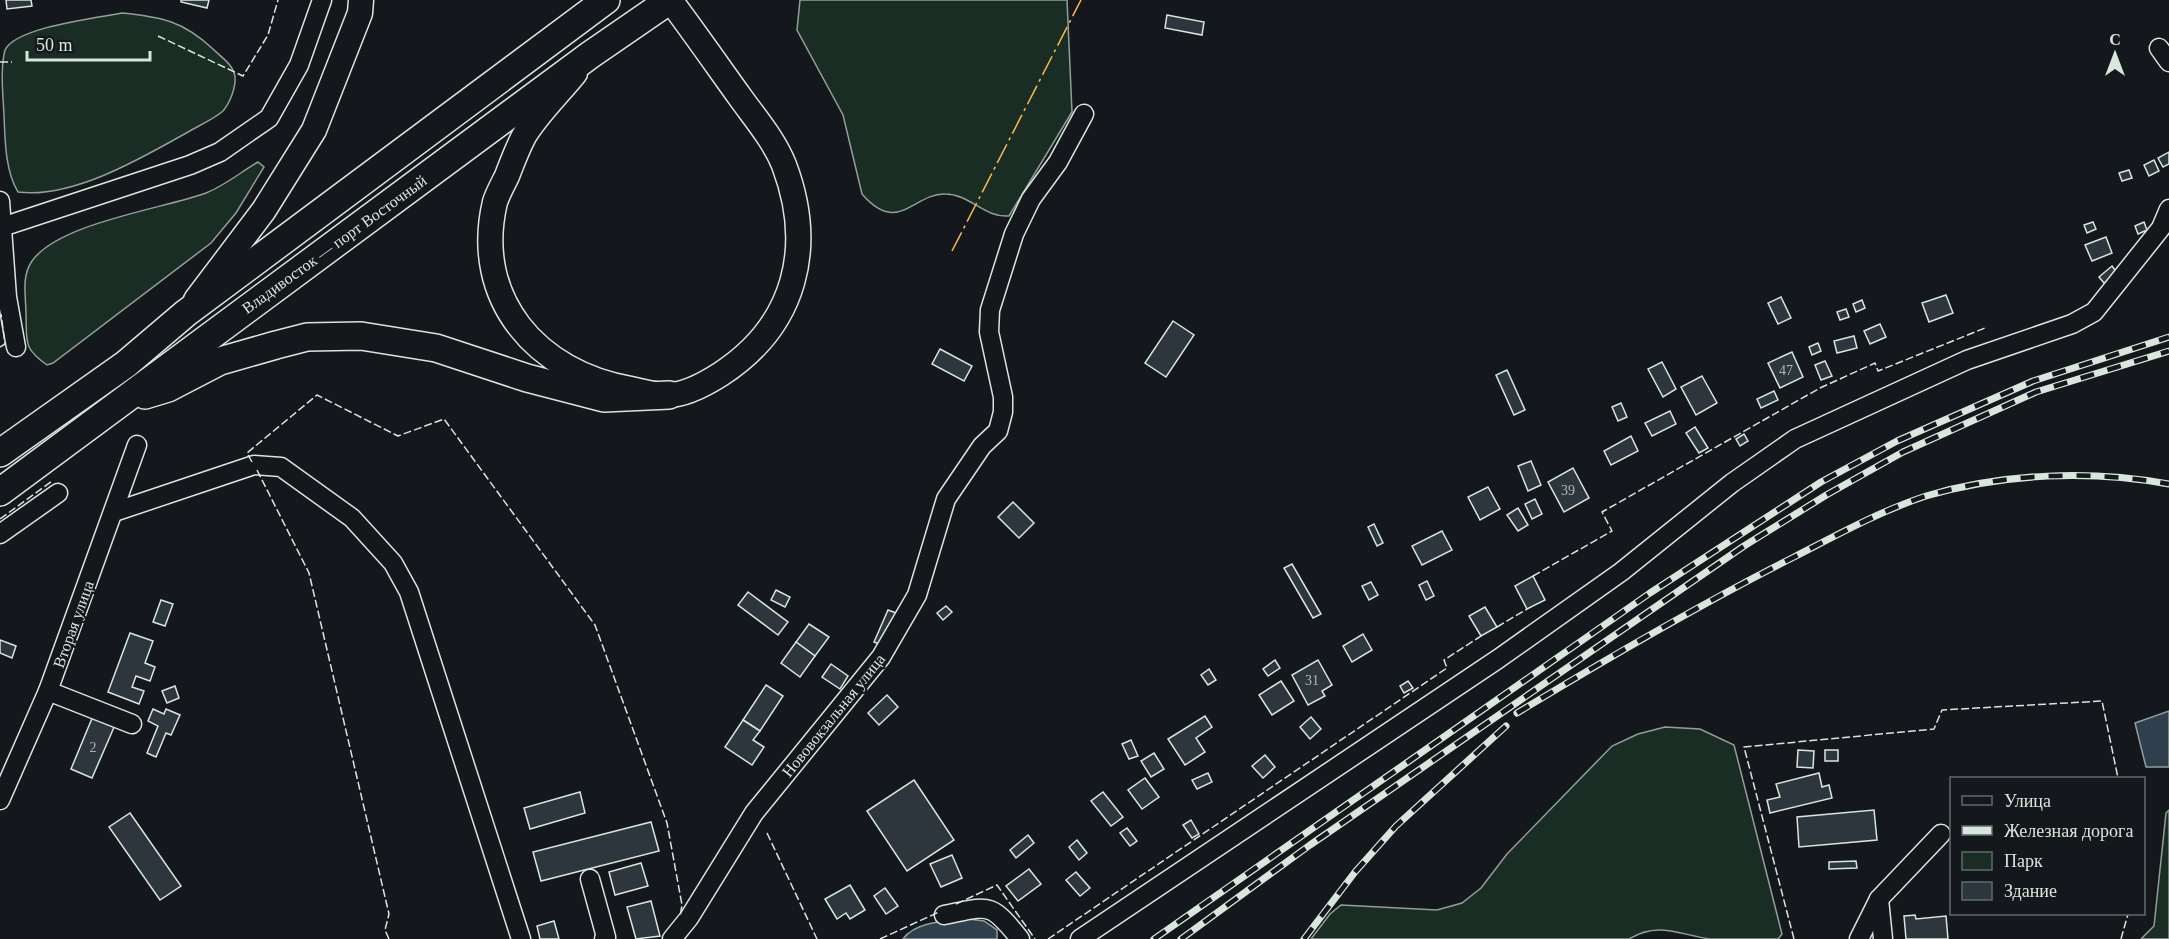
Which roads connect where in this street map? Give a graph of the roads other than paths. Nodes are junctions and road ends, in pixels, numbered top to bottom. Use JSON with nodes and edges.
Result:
{"nodes":[{"id":1,"x":322,"y":0,"type":"edge"},
{"id":2,"x":361,"y":0,"type":"edge"},
{"id":3,"x":606,"y":0,"type":"edge"},
{"id":4,"x":670,"y":0,"type":"edge"},
{"id":5,"x":590,"y":55,"type":"junction"},
{"id":6,"x":1084,"y":114,"type":"dead end"},
{"id":7,"x":0,"y":201,"type":"edge"},
{"id":8,"x":2169,"y":209,"type":"edge"},
{"id":9,"x":3,"y":227,"type":"junction"},
{"id":10,"x":186,"y":313,"type":"junction"},
{"id":11,"x":16,"y":347,"type":"dead end"},
{"id":12,"x":669,"y":395,"type":"junction"},
{"id":13,"x":116,"y":405,"type":"junction"},
{"id":14,"x":137,"y":445,"type":"dead end"},
{"id":15,"x":0,"y":453,"type":"edge"},
{"id":16,"x":0,"y":492,"type":"edge"},
{"id":17,"x":58,"y":493,"type":"dead end"},
{"id":18,"x":114,"y":512,"type":"junction"},
{"id":19,"x":0,"y":534,"type":"edge"},
{"id":20,"x":48,"y":691,"type":"junction"},
{"id":21,"x":132,"y":724,"type":"dead end"},
{"id":22,"x":0,"y":800,"type":"edge"},
{"id":23,"x":1941,"y":834,"type":"dead end"},
{"id":24,"x":590,"y":879,"type":"dead end"},
{"id":25,"x":1879,"y":899,"type":"junction"},
{"id":26,"x":944,"y":915,"type":"dead end"},
{"id":27,"x":521,"y":939,"type":"edge"},
{"id":28,"x":603,"y":939,"type":"edge"},
{"id":29,"x":672,"y":939,"type":"edge"},
{"id":30,"x":1020,"y":939,"type":"edge"},
{"id":31,"x":1080,"y":939,"type":"edge"},
{"id":32,"x":1859,"y":939,"type":"edge"},
{"id":33,"x":1883,"y":939,"type":"edge"}],
"edges":[{"from":1,"to":9,"type":"street"},
{"from":2,"to":10,"type":"main road"},
{"from":3,"to":10,"type":"highway","name":"Владивосток — порт Восточный"},
{"from":4,"to":5,"type":"highway","name":"Владивосток — порт Восточный"},
{"from":4,"to":12,"type":"main road"},
{"from":5,"to":12,"type":"main road"},
{"from":5,"to":13,"type":"highway","name":"Владивосток — порт Восточный"},
{"from":6,"to":29,"type":"street","name":"Нововокзальная улица"},
{"from":7,"to":9,"type":"street"},
{"from":8,"to":31,"type":"street"},
{"from":9,"to":11,"type":"street"},
{"from":10,"to":15,"type":"highway","name":"Владивосток — порт Восточный"},
{"from":12,"to":13,"type":"highway"},
{"from":13,"to":16,"type":"highway","name":"Владивосток — порт Восточный"},
{"from":14,"to":18,"type":"street","name":"Вторая улица"},
{"from":17,"to":19,"type":"street"},
{"from":18,"to":20,"type":"street","name":"Вторая улица"},
{"from":18,"to":27,"type":"street"},
{"from":20,"to":21,"type":"street"},
{"from":20,"to":22,"type":"street","name":"Вторая улица"},
{"from":23,"to":25,"type":"street"},
{"from":24,"to":28,"type":"street"},
{"from":25,"to":32,"type":"street"},
{"from":25,"to":33,"type":"street"},
{"from":26,"to":30,"type":"street"}]}
